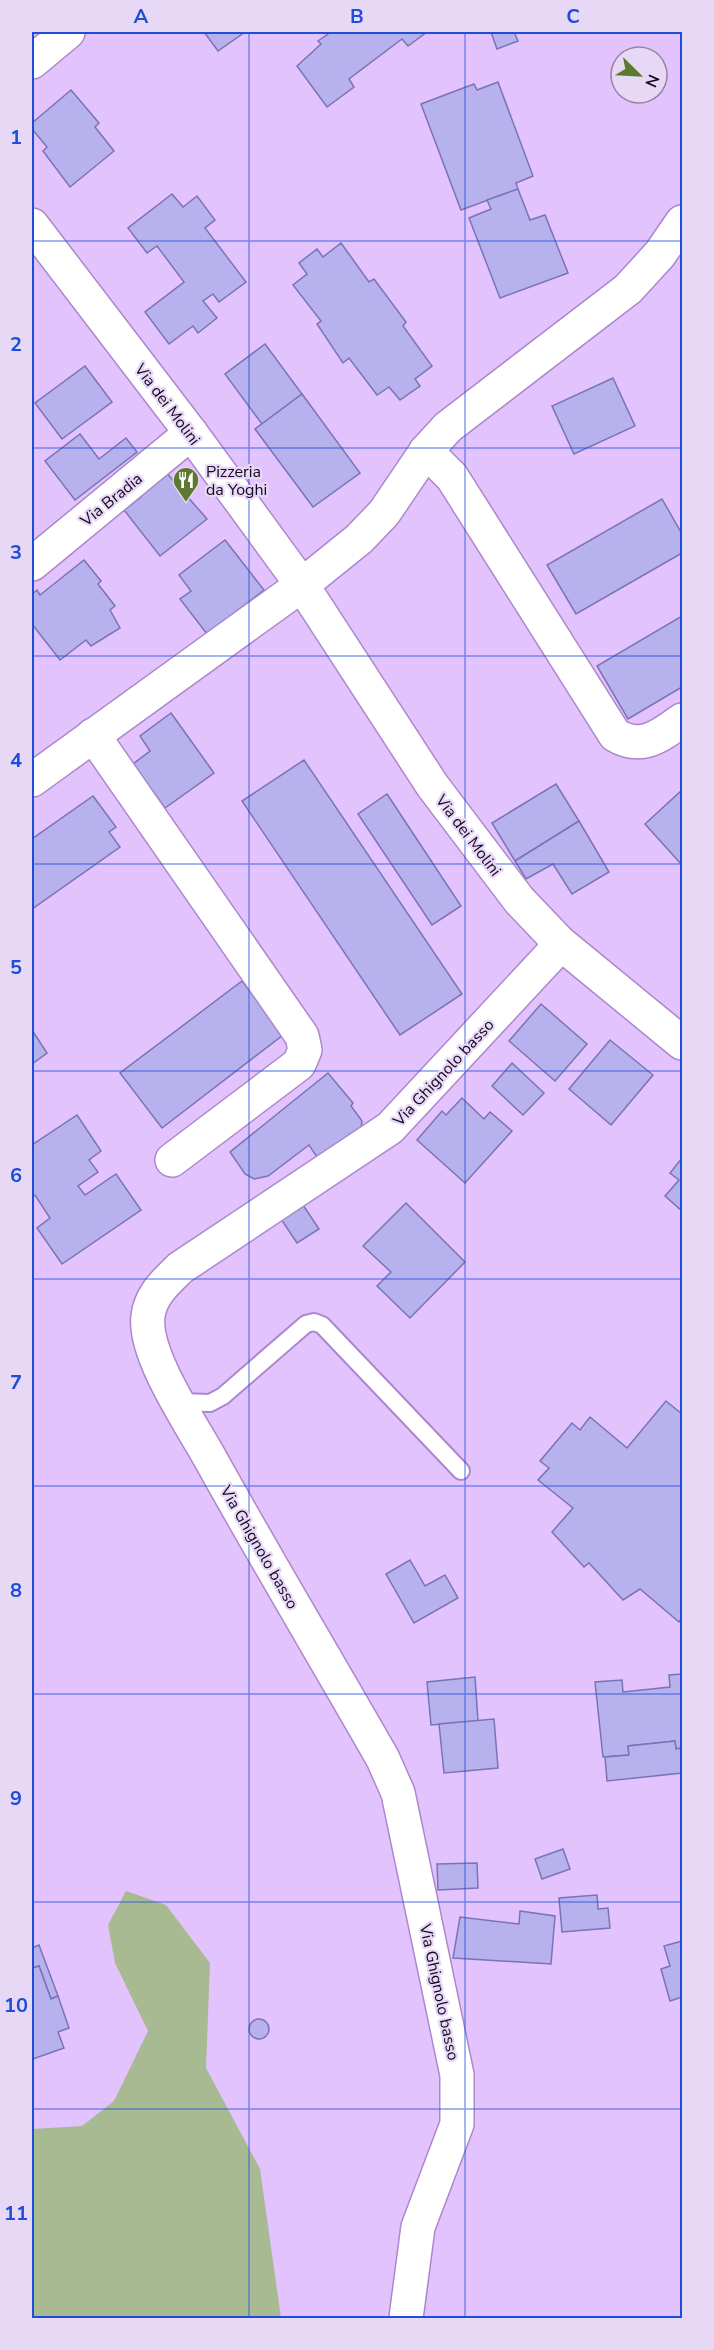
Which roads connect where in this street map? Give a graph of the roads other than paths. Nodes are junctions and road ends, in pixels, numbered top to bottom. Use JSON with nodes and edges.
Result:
{"nodes":[{"id":1,"x":68,"y":32,"type":"edge"},
{"id":2,"x":32,"y":62,"type":"edge"},
{"id":3,"x":682,"y":222,"type":"edge"},
{"id":4,"x":32,"y":225,"type":"edge"},
{"id":5,"x":191,"y":433,"type":"junction"},
{"id":6,"x":426,"y":451,"type":"junction"},
{"id":7,"x":32,"y":564,"type":"edge"},
{"id":8,"x":302,"y":585,"type":"junction"},
{"id":9,"x":682,"y":720,"type":"edge"},
{"id":10,"x":93,"y":735,"type":"junction"},
{"id":11,"x":32,"y":780,"type":"edge"},
{"id":12,"x":559,"y":942,"type":"junction"},
{"id":13,"x":682,"y":1043,"type":"edge"},
{"id":14,"x":172,"y":1160,"type":"dead end"},
{"id":15,"x":179,"y":1402,"type":"junction"},
{"id":16,"x":461,"y":1471,"type":"dead end"},
{"id":17,"x":406,"y":2319,"type":"edge"}],
"edges":[{"from":1,"to":2,"type":"street"},
{"from":3,"to":6,"type":"street"},
{"from":4,"to":5,"type":"street","name":"Via dei Molini"},
{"from":5,"to":7,"type":"street","name":"Via Bradia"},
{"from":5,"to":8,"type":"street","name":"Via dei Molini"},
{"from":6,"to":8,"type":"street"},
{"from":6,"to":9,"type":"street"},
{"from":8,"to":10,"type":"street"},
{"from":8,"to":12,"type":"street","name":"Via dei Molini"},
{"from":10,"to":11,"type":"street"},
{"from":10,"to":14,"type":"street"},
{"from":12,"to":13,"type":"street","name":"Via dei Molini"},
{"from":12,"to":15,"type":"street","name":"Via Ghignolo basso"},
{"from":15,"to":16,"type":"lane"},
{"from":15,"to":17,"type":"street","name":"Via Ghignolo basso"}]}
